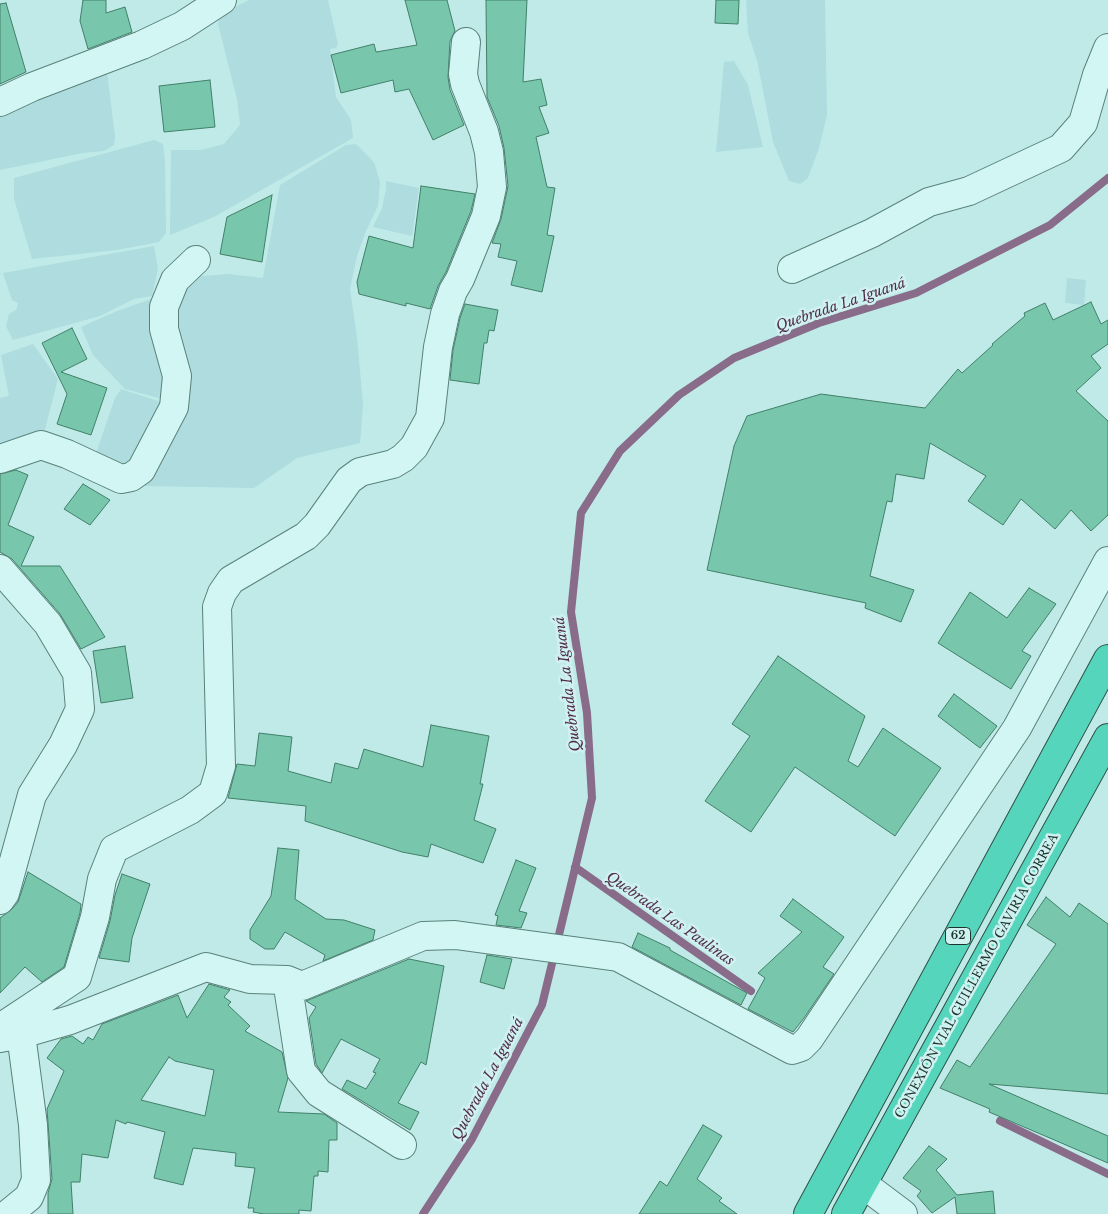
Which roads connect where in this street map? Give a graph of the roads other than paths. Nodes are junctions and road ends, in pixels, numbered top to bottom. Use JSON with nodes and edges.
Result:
{"nodes":[{"id":1,"x":222,"y":0,"type":"edge"},
{"id":2,"x":466,"y":42,"type":"dead end"},
{"id":3,"x":1108,"y":48,"type":"edge"},
{"id":4,"x":0,"y":102,"type":"edge"},
{"id":5,"x":196,"y":260,"type":"dead end"},
{"id":6,"x":792,"y":269,"type":"dead end"},
{"id":7,"x":0,"y":459,"type":"edge"},
{"id":8,"x":1108,"y":561,"type":"edge"},
{"id":9,"x":0,"y":569,"type":"edge"},
{"id":10,"x":1108,"y":659,"type":"edge"},
{"id":11,"x":1108,"y":738,"type":"edge"},
{"id":12,"x":0,"y":900,"type":"edge"},
{"id":13,"x":287,"y":980,"type":"junction"},
{"id":14,"x":7,"y":1034,"type":"edge"},
{"id":15,"x":402,"y":1144,"type":"dead end"},
{"id":16,"x":863,"y":1184,"type":"junction"},
{"id":17,"x":8,"y":1214,"type":"edge"},
{"id":18,"x":808,"y":1214,"type":"edge"},
{"id":19,"x":846,"y":1214,"type":"edge"},
{"id":20,"x":903,"y":1214,"type":"edge"}],
"edges":[{"from":1,"to":4,"type":"street"},
{"from":2,"to":14,"type":"street"},
{"from":3,"to":6,"type":"street"},
{"from":5,"to":7,"type":"street"},
{"from":8,"to":13,"type":"street"},
{"from":9,"to":12,"type":"street"},
{"from":10,"to":18,"type":"highway","number":"62"},
{"from":11,"to":16,"type":"highway","name":"CONEXIÓN VIAL GUILLERMO GAVIRIA CORREA"},
{"from":13,"to":14,"type":"street"},
{"from":13,"to":15,"type":"street"},
{"from":14,"to":17,"type":"street"},
{"from":16,"to":19,"type":"highway","name":"CONEXIÓN VIAL GUILLERMO GAVIRIA CORREA"},
{"from":16,"to":20,"type":"street"}]}
